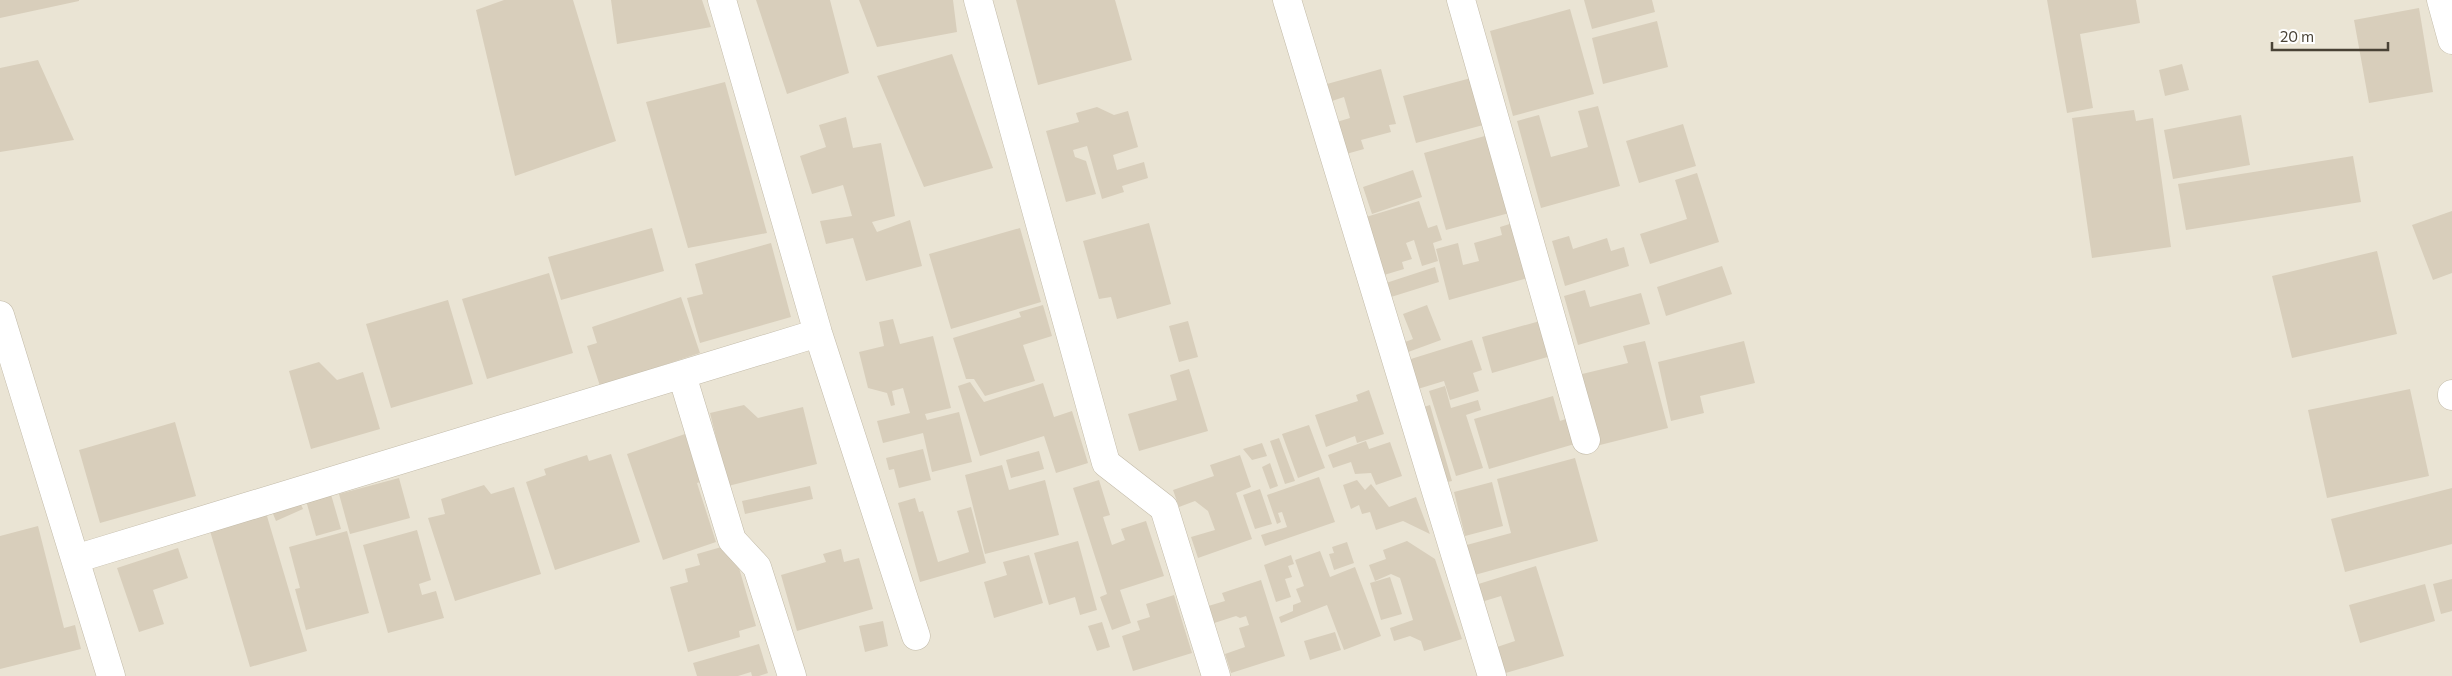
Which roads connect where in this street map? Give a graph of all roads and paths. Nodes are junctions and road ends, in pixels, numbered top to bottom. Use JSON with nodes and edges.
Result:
{"nodes":[{"id":1,"x":722,"y":0,"type":"edge"},
{"id":2,"x":978,"y":0,"type":"edge"},
{"id":3,"x":1287,"y":0,"type":"edge"},
{"id":4,"x":1462,"y":0,"type":"edge"},
{"id":5,"x":2441,"y":0,"type":"edge"},
{"id":6,"x":2452,"y":40,"type":"edge"},
{"id":7,"x":0,"y":315,"type":"edge"},
{"id":8,"x":818,"y":333,"type":"junction"},
{"id":9,"x":682,"y":375,"type":"junction"},
{"id":10,"x":1586,"y":440,"type":"dead end"},
{"id":11,"x":75,"y":559,"type":"junction"},
{"id":12,"x":916,"y":636,"type":"dead end"},
{"id":13,"x":111,"y":676,"type":"edge"},
{"id":14,"x":792,"y":676,"type":"edge"},
{"id":15,"x":1216,"y":676,"type":"edge"},
{"id":16,"x":1492,"y":676,"type":"edge"}],
"edges":[{"from":1,"to":8,"type":"street"},
{"from":2,"to":15,"type":"street"},
{"from":3,"to":16,"type":"street"},
{"from":4,"to":10,"type":"street"},
{"from":5,"to":6,"type":"street"},
{"from":7,"to":11,"type":"street"},
{"from":8,"to":9,"type":"street"},
{"from":8,"to":12,"type":"street"},
{"from":9,"to":11,"type":"street"},
{"from":9,"to":14,"type":"street"},
{"from":11,"to":13,"type":"street"}]}
